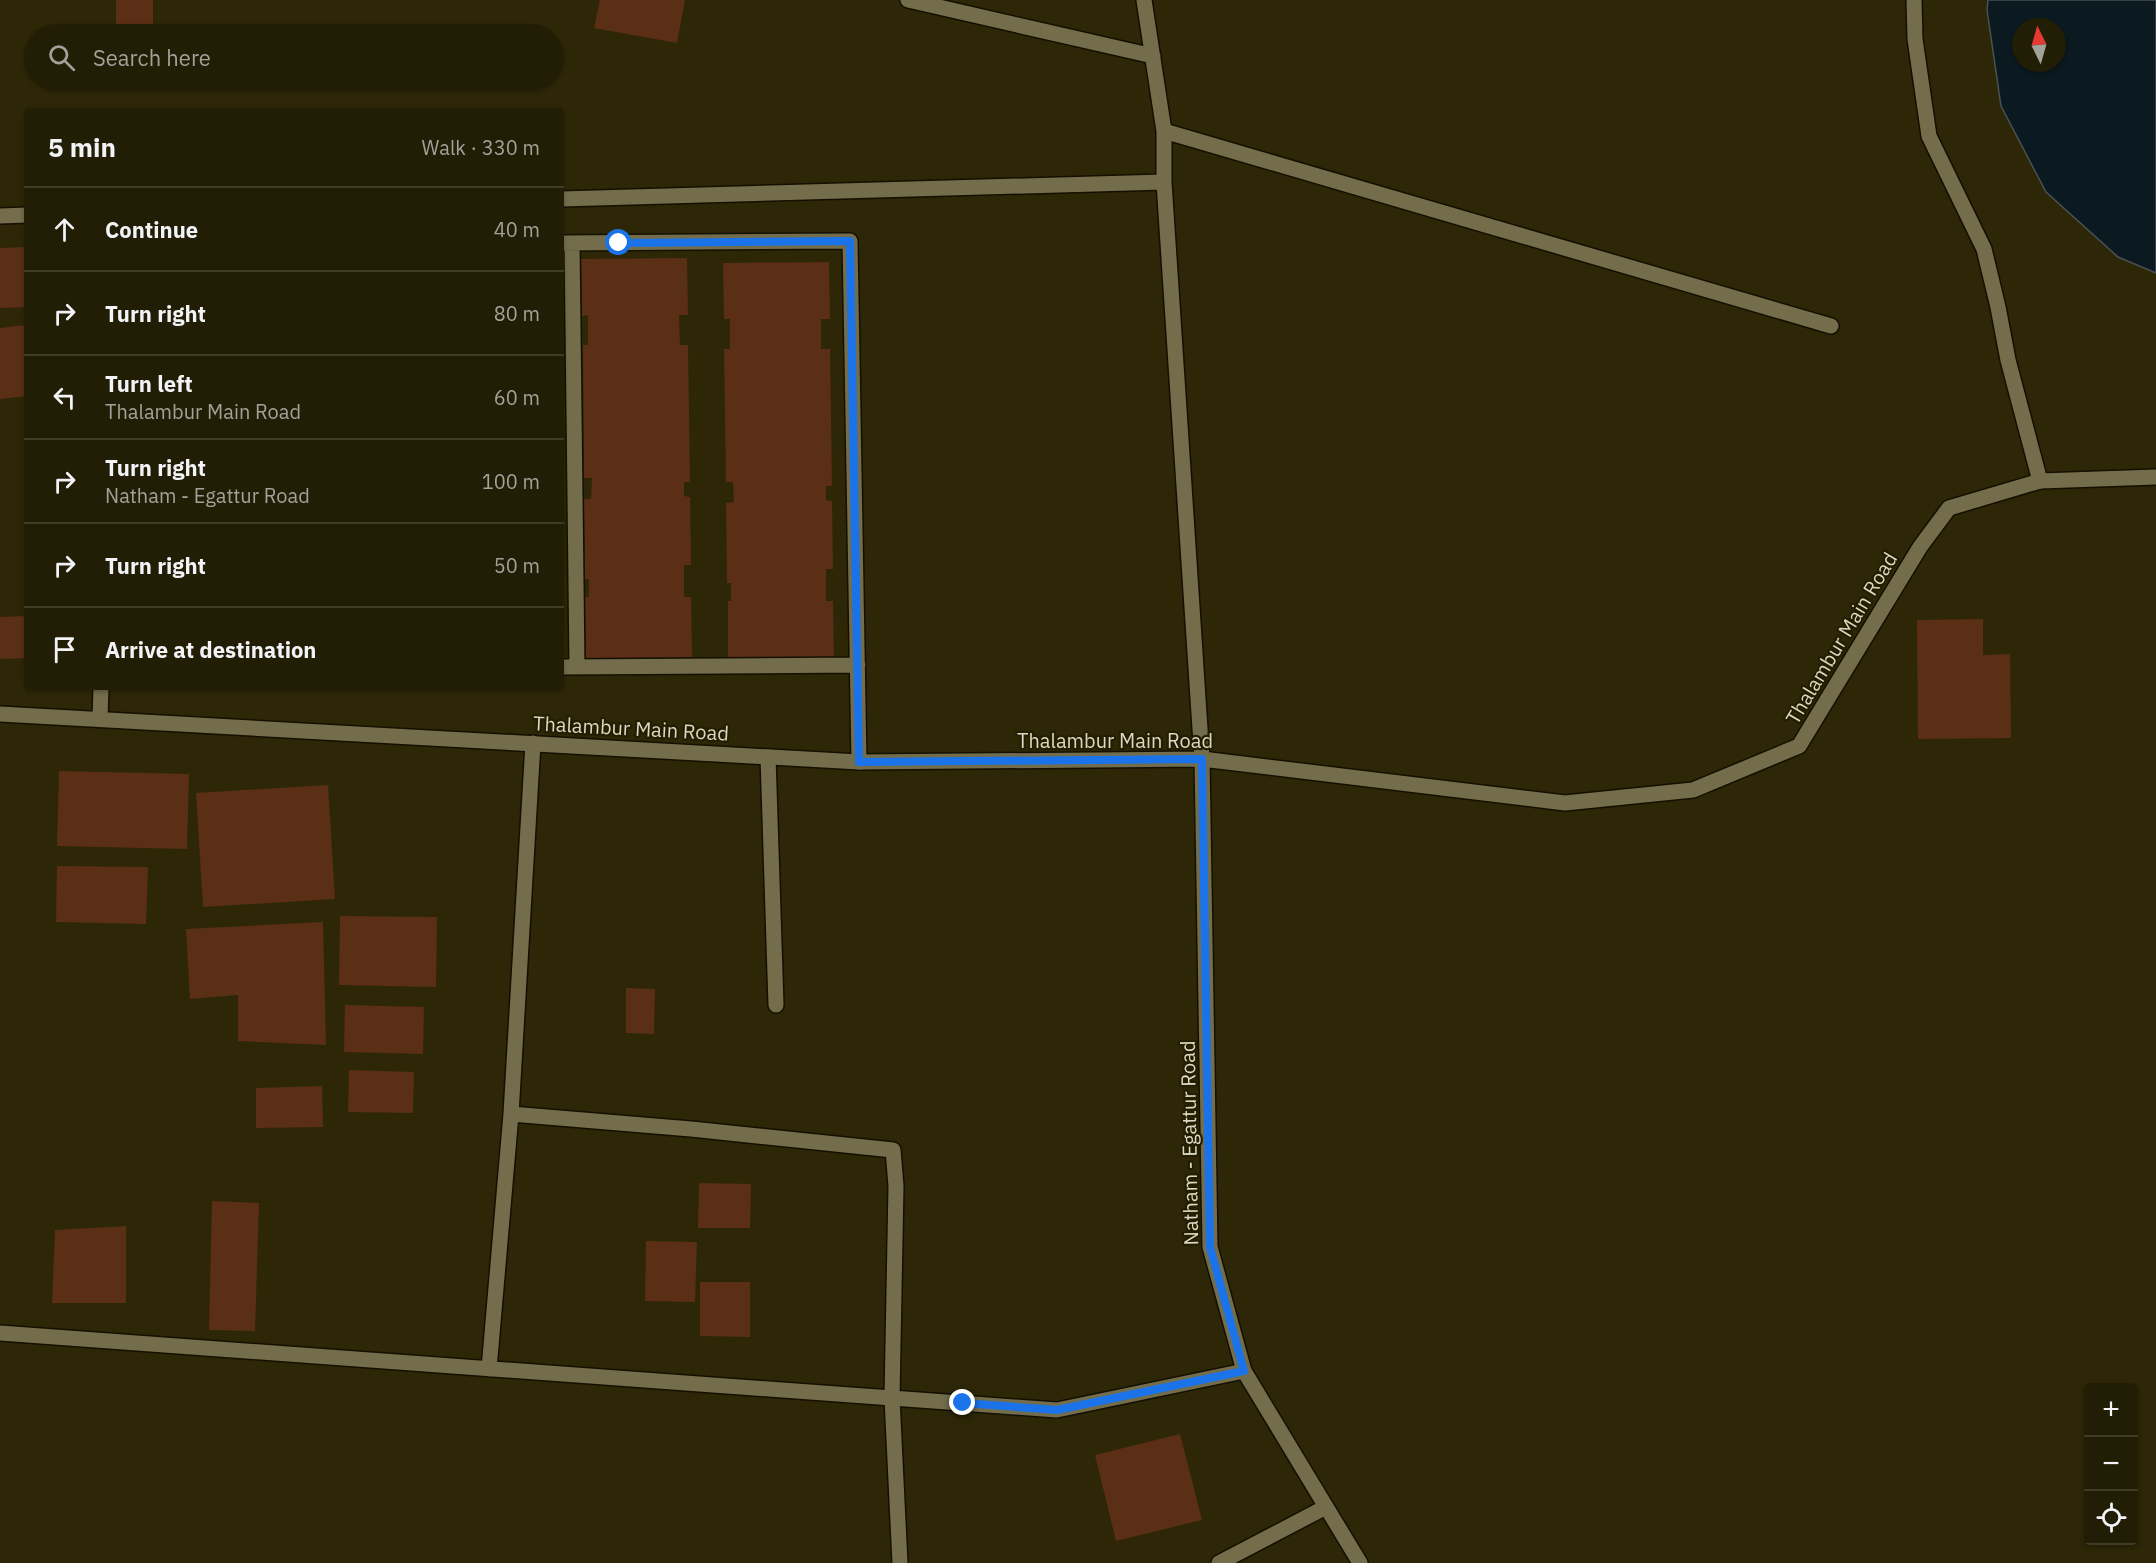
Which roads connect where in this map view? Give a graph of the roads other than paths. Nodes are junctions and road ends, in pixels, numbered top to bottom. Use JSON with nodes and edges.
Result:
{"nodes":[{"id":1,"x":908,"y":0,"type":"edge"},
{"id":2,"x":1144,"y":0,"type":"edge"},
{"id":3,"x":1914,"y":0,"type":"edge"},
{"id":4,"x":1153,"y":56,"type":"junction"},
{"id":5,"x":1164,"y":131,"type":"junction"},
{"id":6,"x":1164,"y":182,"type":"junction"},
{"id":7,"x":564,"y":199,"type":"edge"},
{"id":8,"x":24,"y":215,"type":"edge"},
{"id":9,"x":0,"y":216,"type":"edge"},
{"id":10,"x":567,"y":243,"type":"edge"},
{"id":11,"x":1832,"y":326,"type":"dead end"},
{"id":12,"x":2156,"y":477,"type":"edge"},
{"id":13,"x":2040,"y":481,"type":"junction"},
{"id":14,"x":858,"y":665,"type":"junction"},
{"id":15,"x":564,"y":667,"type":"edge"},
{"id":16,"x":577,"y":667,"type":"junction"},
{"id":17,"x":101,"y":690,"type":"edge"},
{"id":18,"x":0,"y":714,"type":"edge"},
{"id":19,"x":100,"y":719,"type":"junction"},
{"id":20,"x":533,"y":743,"type":"junction"},
{"id":21,"x":768,"y":757,"type":"junction"},
{"id":22,"x":1202,"y":759,"type":"junction"},
{"id":23,"x":859,"y":762,"type":"junction"},
{"id":24,"x":776,"y":1005,"type":"dead end"},
{"id":25,"x":512,"y":1114,"type":"junction"},
{"id":26,"x":0,"y":1333,"type":"edge"},
{"id":27,"x":489,"y":1369,"type":"junction"},
{"id":28,"x":1244,"y":1371,"type":"junction"},
{"id":29,"x":892,"y":1398,"type":"junction"},
{"id":30,"x":1326,"y":1507,"type":"junction"},
{"id":31,"x":900,"y":1563,"type":"edge"},
{"id":32,"x":1219,"y":1563,"type":"edge"},
{"id":33,"x":1360,"y":1563,"type":"edge"}],
"edges":[{"from":1,"to":4,"type":"street"},
{"from":2,"to":4,"type":"street","name":"Natham - Egattur Road"},
{"from":3,"to":13,"type":"street"},
{"from":4,"to":5,"type":"street","name":"Natham - Egattur Road"},
{"from":5,"to":6,"type":"street","name":"Natham - Egattur Road"},
{"from":5,"to":11,"type":"street"},
{"from":6,"to":7,"type":"street"},
{"from":6,"to":22,"type":"street","name":"Natham - Egattur Road"},
{"from":8,"to":9,"type":"street"},
{"from":10,"to":14,"type":"street"},
{"from":10,"to":16,"type":"street"},
{"from":12,"to":13,"type":"street","name":"Thalambur Main Road"},
{"from":13,"to":22,"type":"street","name":"Thalambur Main Road"},
{"from":14,"to":16,"type":"street"},
{"from":14,"to":23,"type":"street"},
{"from":15,"to":16,"type":"street"},
{"from":17,"to":19,"type":"street"},
{"from":18,"to":19,"type":"street","name":"Thalambur Main Road"},
{"from":19,"to":20,"type":"street","name":"Thalambur Main Road"},
{"from":20,"to":21,"type":"street","name":"Thalambur Main Road"},
{"from":20,"to":25,"type":"street"},
{"from":21,"to":23,"type":"street","name":"Thalambur Main Road"},
{"from":21,"to":24,"type":"street"},
{"from":22,"to":23,"type":"street","name":"Thalambur Main Road"},
{"from":22,"to":28,"type":"street","name":"Natham - Egattur Road"},
{"from":25,"to":27,"type":"street"},
{"from":25,"to":29,"type":"street"},
{"from":26,"to":27,"type":"street"},
{"from":27,"to":29,"type":"street"},
{"from":28,"to":29,"type":"street"},
{"from":28,"to":30,"type":"street","name":"Natham - Egattur Road"},
{"from":29,"to":31,"type":"street"},
{"from":30,"to":32,"type":"street"},
{"from":30,"to":33,"type":"street","name":"Natham - Egattur Road"}]}
